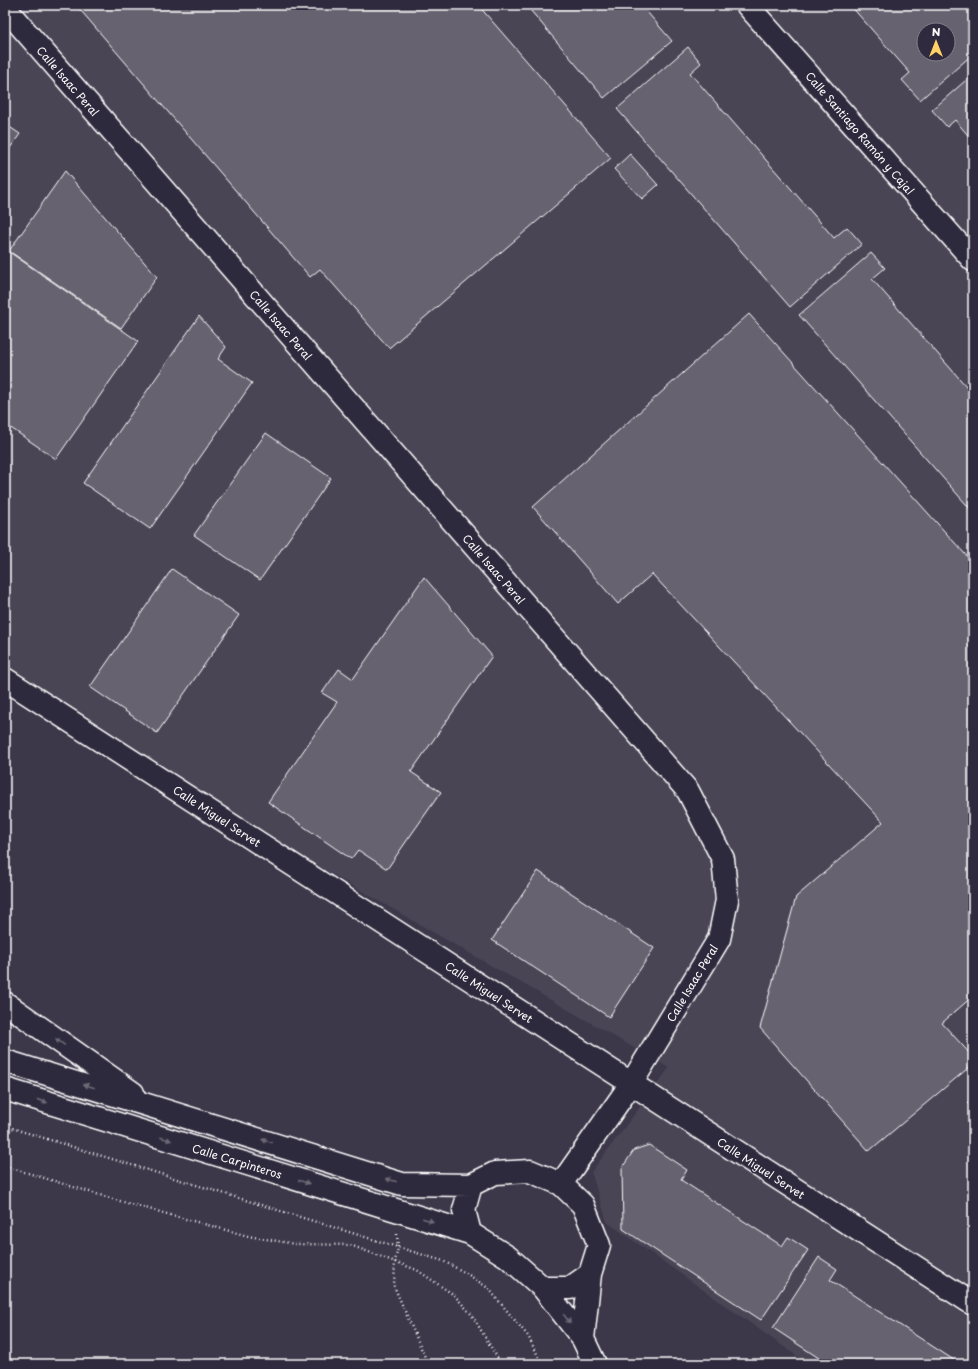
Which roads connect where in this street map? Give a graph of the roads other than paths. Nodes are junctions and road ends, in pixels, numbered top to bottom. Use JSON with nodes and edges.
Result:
{"nodes":[{"id":1,"x":748,"y":5,"type":"edge"},
{"id":2,"x":5,"y":8,"type":"edge"},
{"id":3,"x":973,"y":260,"type":"edge"},
{"id":4,"x":5,"y":679,"type":"edge"},
{"id":5,"x":5,"y":1003,"type":"edge"},
{"id":6,"x":5,"y":1061,"type":"edge"},
{"id":7,"x":631,"y":1084,"type":"junction"},
{"id":8,"x":5,"y":1089,"type":"edge"},
{"id":9,"x":149,"y":1104,"type":"junction"},
{"id":10,"x":561,"y":1184,"type":"junction"},
{"id":11,"x":471,"y":1185,"type":"junction"},
{"id":12,"x":470,"y":1233,"type":"junction"},
{"id":13,"x":590,"y":1274,"type":"junction"},
{"id":14,"x":543,"y":1288,"type":"junction"},
{"id":15,"x":973,"y":1304,"type":"edge"},
{"id":16,"x":582,"y":1339,"type":"junction"},
{"id":17,"x":595,"y":1364,"type":"edge"}],
"edges":[{"from":1,"to":3,"type":"street","name":"Calle Santiago Ramón y Cajal"},
{"from":2,"to":7,"type":"street","name":"Calle Isaac Peral"},
{"from":4,"to":7,"type":"street","name":"Calle Miguel Servet"},
{"from":9,"to":5,"type":"street","one_way":true},
{"from":9,"to":6,"type":"street","one_way":true},
{"from":7,"to":10,"type":"street","name":"Calle Isaac Peral"},
{"from":7,"to":15,"type":"street","name":"Calle Miguel Servet"},
{"from":8,"to":12,"type":"street","name":"Calle Carpìnteros","one_way":true},
{"from":11,"to":9,"type":"street","one_way":true},
{"from":10,"to":11,"type":"street"},
{"from":10,"to":13,"type":"street"},
{"from":11,"to":12,"type":"street"},
{"from":12,"to":14,"type":"street"},
{"from":13,"to":14,"type":"street"},
{"from":13,"to":16,"type":"street"},
{"from":14,"to":16,"type":"street","one_way":true},
{"from":16,"to":17,"type":"street"}]}
